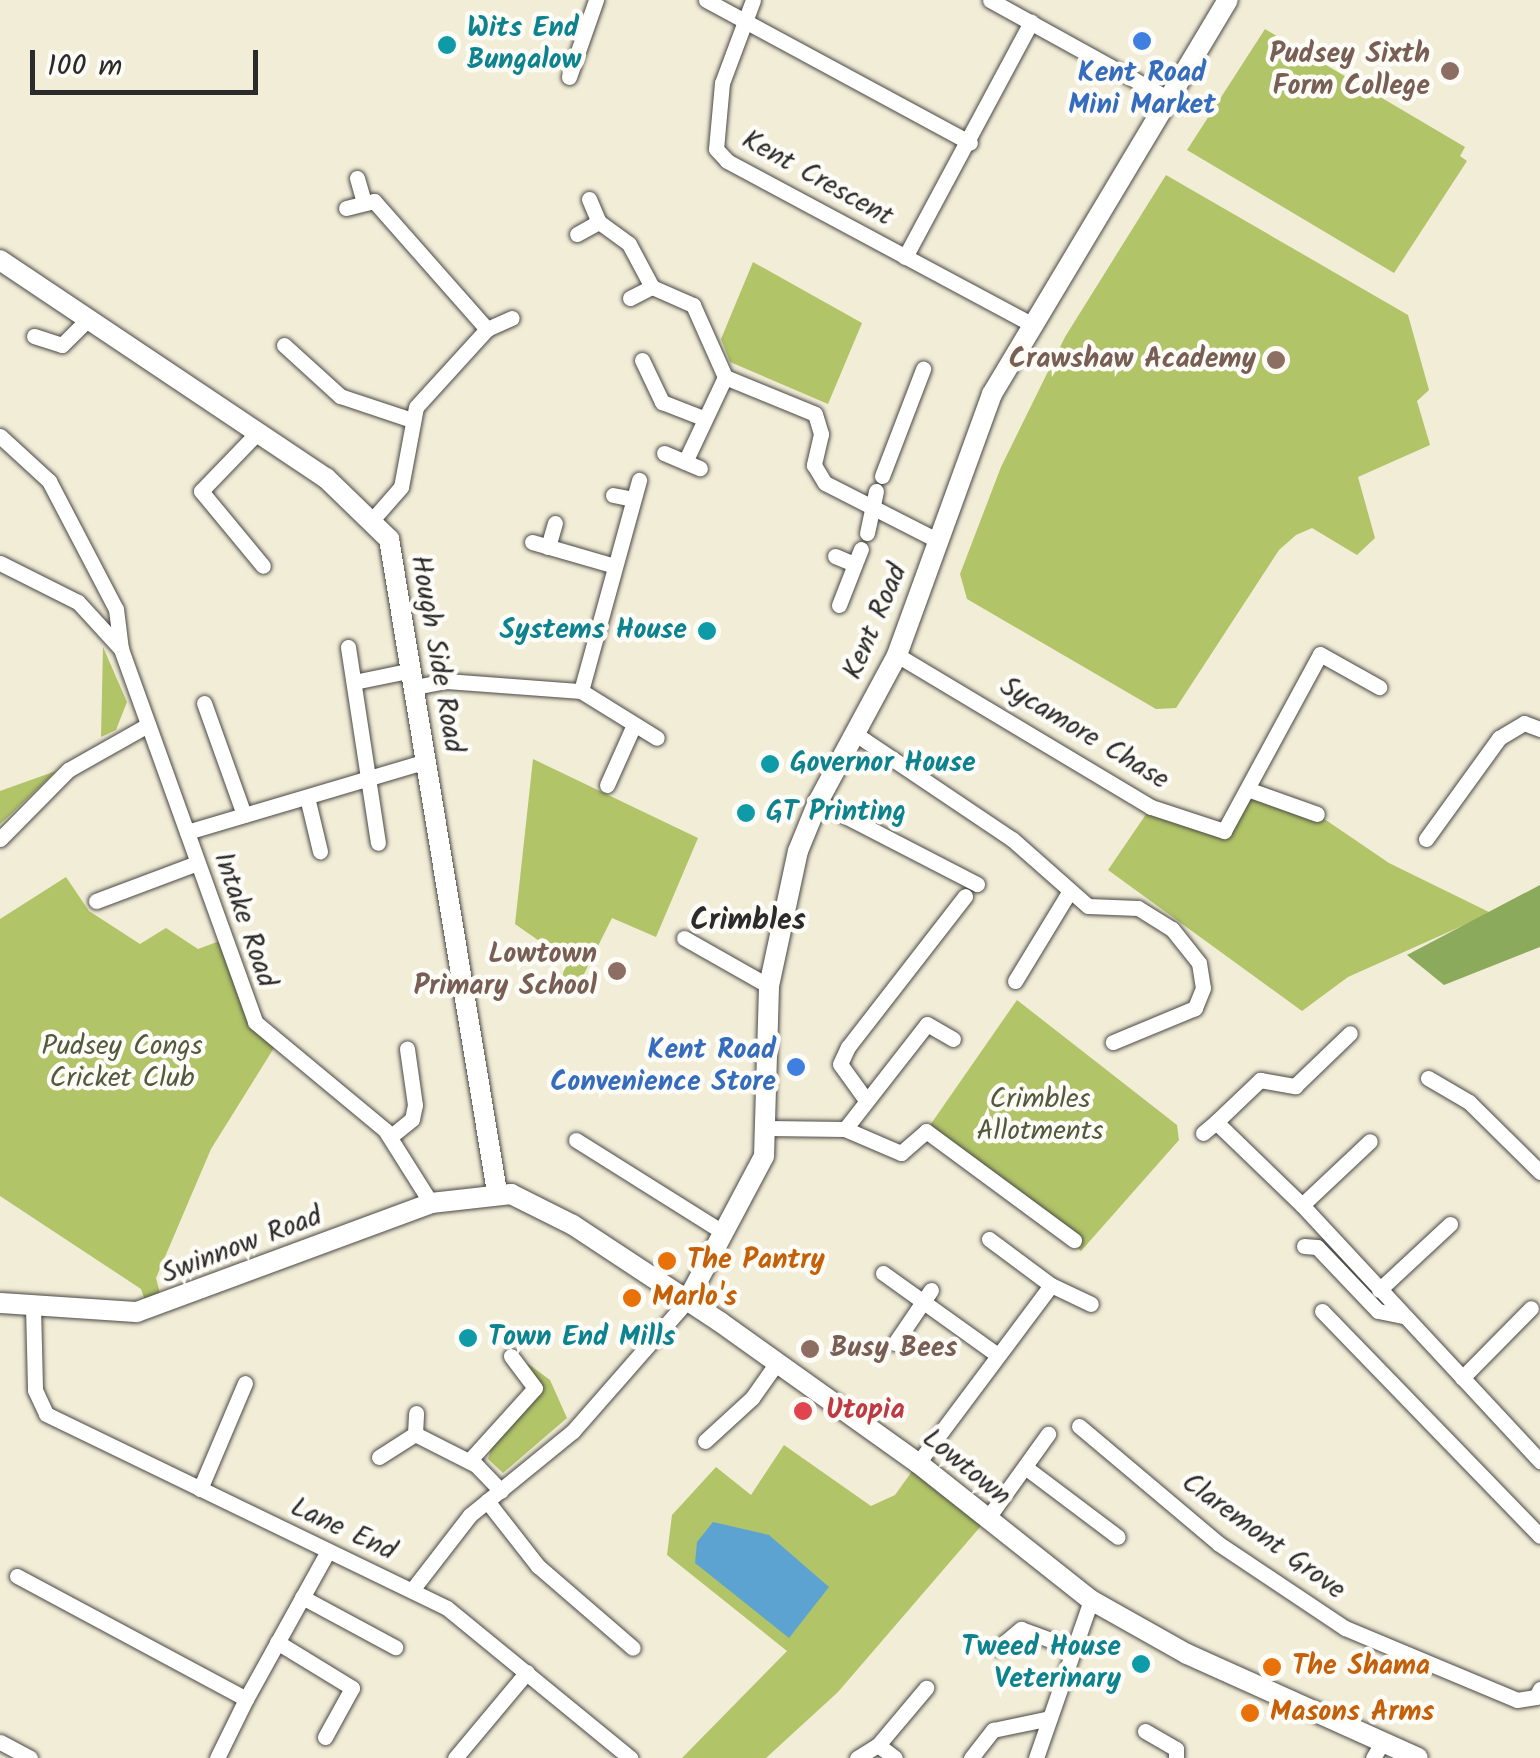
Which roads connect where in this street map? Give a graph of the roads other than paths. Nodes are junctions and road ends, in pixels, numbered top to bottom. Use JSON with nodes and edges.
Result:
{"nodes":[{"id":1,"x":596,"y":0,"type":"edge"},
{"id":2,"x":706,"y":0,"type":"edge"},
{"id":3,"x":753,"y":0,"type":"edge"},
{"id":4,"x":990,"y":0,"type":"edge"},
{"id":5,"x":1228,"y":0,"type":"edge"},
{"id":6,"x":742,"y":19,"type":"junction"},
{"id":7,"x":1030,"y":22,"type":"junction"},
{"id":8,"x":569,"y":77,"type":"dead end"},
{"id":9,"x":1169,"y":99,"type":"junction"},
{"id":10,"x":970,"y":143,"type":"junction"},
{"id":11,"x":358,"y":178,"type":"dead end"},
{"id":12,"x":363,"y":199,"type":"junction"},
{"id":13,"x":590,"y":199,"type":"dead end"},
{"id":14,"x":346,"y":208,"type":"dead end"},
{"id":15,"x":599,"y":222,"type":"junction"},
{"id":16,"x":577,"y":234,"type":"dead end"},
{"id":17,"x":905,"y":257,"type":"junction"},
{"id":18,"x":0,"y":260,"type":"edge"},
{"id":19,"x":652,"y":288,"type":"junction"},
{"id":20,"x":630,"y":298,"type":"dead end"},
{"id":21,"x":88,"y":318,"type":"junction"},
{"id":22,"x":512,"y":318,"type":"dead end"},
{"id":23,"x":1033,"y":326,"type":"junction"},
{"id":24,"x":487,"y":329,"type":"junction"},
{"id":25,"x":34,"y":336,"type":"dead end"},
{"id":26,"x":284,"y":345,"type":"dead end"},
{"id":27,"x":642,"y":360,"type":"dead end"},
{"id":28,"x":923,"y":370,"type":"dead end"},
{"id":29,"x":725,"y":378,"type":"junction"},
{"id":30,"x":704,"y":418,"type":"junction"},
{"id":31,"x":409,"y":419,"type":"junction"},
{"id":32,"x":258,"y":432,"type":"junction"},
{"id":33,"x":0,"y":436,"type":"edge"},
{"id":34,"x":664,"y":453,"type":"dead end"},
{"id":35,"x":639,"y":480,"type":"dead end"},
{"id":36,"x":612,"y":496,"type":"dead end"},
{"id":37,"x":633,"y":500,"type":"junction"},
{"id":38,"x":872,"y":512,"type":"junction"},
{"id":39,"x":373,"y":519,"type":"junction"},
{"id":40,"x":555,"y":522,"type":"dead end"},
{"id":41,"x":937,"y":540,"type":"junction"},
{"id":42,"x":861,"y":549,"type":"junction"},
{"id":43,"x":836,"y":556,"type":"dead end"},
{"id":44,"x":0,"y":563,"type":"edge"},
{"id":45,"x":263,"y":566,"type":"dead end"},
{"id":46,"x":615,"y":566,"type":"junction"},
{"id":47,"x":839,"y":604,"type":"dead end"},
{"id":48,"x":348,"y":647,"type":"dead end"},
{"id":49,"x":121,"y":649,"type":"junction"},
{"id":50,"x":898,"y":655,"type":"junction"},
{"id":51,"x":414,"y":678,"type":"junction"},
{"id":52,"x":354,"y":682,"type":"junction"},
{"id":53,"x":1380,"y":687,"type":"dead end"},
{"id":54,"x":581,"y":692,"type":"junction"},
{"id":55,"x":204,"y":703,"type":"dead end"},
{"id":56,"x":148,"y":726,"type":"junction"},
{"id":57,"x":633,"y":727,"type":"junction"},
{"id":58,"x":1540,"y":728,"type":"edge"},
{"id":59,"x":854,"y":733,"type":"junction"},
{"id":60,"x":657,"y":738,"type":"dead end"},
{"id":61,"x":426,"y":760,"type":"junction"},
{"id":62,"x":368,"y":778,"type":"junction"},
{"id":63,"x":607,"y":785,"type":"dead end"},
{"id":64,"x":1250,"y":790,"type":"junction"},
{"id":65,"x":307,"y":796,"type":"junction"},
{"id":66,"x":818,"y":802,"type":"junction"},
{"id":67,"x":1318,"y":814,"type":"dead end"},
{"id":68,"x":244,"y":816,"type":"junction"},
{"id":69,"x":186,"y":832,"type":"junction"},
{"id":70,"x":0,"y":839,"type":"edge"},
{"id":71,"x":1426,"y":840,"type":"dead end"},
{"id":72,"x":378,"y":843,"type":"dead end"},
{"id":73,"x":320,"y":851,"type":"dead end"},
{"id":74,"x":198,"y":863,"type":"junction"},
{"id":75,"x":1068,"y":894,"type":"junction"},
{"id":76,"x":96,"y":901,"type":"dead end"},
{"id":77,"x":684,"y":938,"type":"dead end"},
{"id":78,"x":1015,"y":981,"type":"dead end"},
{"id":79,"x":768,"y":986,"type":"junction"},
{"id":80,"x":1350,"y":1033,"type":"dead end"},
{"id":81,"x":953,"y":1040,"type":"dead end"},
{"id":82,"x":1113,"y":1042,"type":"dead end"},
{"id":83,"x":407,"y":1049,"type":"dead end"},
{"id":84,"x":1428,"y":1078,"type":"dead end"},
{"id":85,"x":866,"y":1100,"type":"junction"},
{"id":86,"x":767,"y":1128,"type":"junction"},
{"id":87,"x":844,"y":1129,"type":"junction"},
{"id":88,"x":390,"y":1137,"type":"junction"},
{"id":89,"x":576,"y":1140,"type":"dead end"},
{"id":90,"x":1370,"y":1141,"type":"dead end"},
{"id":91,"x":1540,"y":1172,"type":"edge"},
{"id":92,"x":497,"y":1192,"type":"junction"},
{"id":93,"x":432,"y":1204,"type":"junction"},
{"id":94,"x":1302,"y":1205,"type":"junction"},
{"id":95,"x":1450,"y":1224,"type":"dead end"},
{"id":96,"x":724,"y":1234,"type":"junction"},
{"id":97,"x":988,"y":1240,"type":"dead end"},
{"id":98,"x":1074,"y":1240,"type":"dead end"},
{"id":99,"x":1304,"y":1246,"type":"dead end"},
{"id":100,"x":883,"y":1273,"type":"dead end"},
{"id":101,"x":1052,"y":1285,"type":"junction"},
{"id":102,"x":1379,"y":1290,"type":"junction"},
{"id":103,"x":927,"y":1296,"type":"junction"},
{"id":104,"x":686,"y":1301,"type":"junction"},
{"id":105,"x":0,"y":1303,"type":"edge"},
{"id":106,"x":1090,"y":1304,"type":"dead end"},
{"id":107,"x":32,"y":1306,"type":"junction"},
{"id":108,"x":1531,"y":1308,"type":"dead end"},
{"id":109,"x":1322,"y":1310,"type":"dead end"},
{"id":110,"x":1403,"y":1316,"type":"junction"},
{"id":111,"x":951,"y":1322,"type":"junction"},
{"id":112,"x":941,"y":1336,"type":"dead end"},
{"id":113,"x":895,"y":1343,"type":"dead end"},
{"id":114,"x":996,"y":1354,"type":"junction"},
{"id":115,"x":511,"y":1356,"type":"dead end"},
{"id":116,"x":776,"y":1364,"type":"junction"},
{"id":117,"x":1462,"y":1378,"type":"junction"},
{"id":118,"x":245,"y":1383,"type":"dead end"},
{"id":119,"x":416,"y":1413,"type":"dead end"},
{"id":120,"x":1079,"y":1426,"type":"dead end"},
{"id":121,"x":415,"y":1434,"type":"junction"},
{"id":122,"x":1048,"y":1434,"type":"dead end"},
{"id":123,"x":705,"y":1441,"type":"dead end"},
{"id":124,"x":379,"y":1457,"type":"dead end"},
{"id":125,"x":469,"y":1461,"type":"junction"},
{"id":126,"x":1540,"y":1461,"type":"edge"},
{"id":127,"x":918,"y":1463,"type":"junction"},
{"id":128,"x":1025,"y":1467,"type":"junction"},
{"id":129,"x":200,"y":1489,"type":"junction"},
{"id":130,"x":501,"y":1490,"type":"junction"},
{"id":131,"x":486,"y":1501,"type":"junction"},
{"id":132,"x":972,"y":1507,"type":"junction"},
{"id":133,"x":1540,"y":1536,"type":"edge"},
{"id":134,"x":1118,"y":1537,"type":"dead end"},
{"id":135,"x":328,"y":1551,"type":"junction"},
{"id":136,"x":18,"y":1576,"type":"dead end"},
{"id":137,"x":412,"y":1590,"type":"junction"},
{"id":138,"x":302,"y":1598,"type":"junction"},
{"id":139,"x":1091,"y":1600,"type":"junction"},
{"id":140,"x":277,"y":1642,"type":"junction"},
{"id":141,"x":395,"y":1648,"type":"dead end"},
{"id":142,"x":632,"y":1648,"type":"dead end"},
{"id":143,"x":998,"y":1648,"type":"dead end"},
{"id":144,"x":1074,"y":1649,"type":"junction"},
{"id":145,"x":527,"y":1672,"type":"junction"},
{"id":146,"x":926,"y":1688,"type":"dead end"},
{"id":147,"x":1540,"y":1689,"type":"edge"},
{"id":148,"x":246,"y":1700,"type":"junction"},
{"id":149,"x":1050,"y":1718,"type":"junction"},
{"id":150,"x":1145,"y":1731,"type":"dead end"},
{"id":151,"x":324,"y":1737,"type":"dead end"},
{"id":152,"x":0,"y":1742,"type":"edge"},
{"id":153,"x":878,"y":1745,"type":"junction"},
{"id":154,"x":1377,"y":1751,"type":"edge"},
{"id":155,"x":1040,"y":1757,"type":"edge"},
{"id":156,"x":30,"y":1758,"type":"edge"},
{"id":157,"x":217,"y":1758,"type":"edge"},
{"id":158,"x":456,"y":1758,"type":"edge"},
{"id":159,"x":630,"y":1758,"type":"edge"},
{"id":160,"x":856,"y":1758,"type":"edge"},
{"id":161,"x":895,"y":1758,"type":"edge"},
{"id":162,"x":970,"y":1758,"type":"edge"},
{"id":163,"x":1176,"y":1758,"type":"edge"},
{"id":164,"x":1418,"y":1758,"type":"edge"}],
"edges":[{"from":1,"to":8,"type":"street"},
{"from":2,"to":6,"type":"street"},
{"from":3,"to":6,"type":"street","name":"Kent Crescent"},
{"from":4,"to":7,"type":"street"},
{"from":5,"to":9,"type":"main road","name":"Kent Road"},
{"from":6,"to":10,"type":"street"},
{"from":6,"to":17,"type":"street","name":"Kent Crescent"},
{"from":7,"to":9,"type":"street"},
{"from":7,"to":10,"type":"street"},
{"from":9,"to":23,"type":"main road","name":"Kent Road"},
{"from":10,"to":17,"type":"street"},
{"from":11,"to":12,"type":"street"},
{"from":12,"to":14,"type":"street"},
{"from":12,"to":24,"type":"street"},
{"from":13,"to":15,"type":"street"},
{"from":15,"to":16,"type":"street"},
{"from":15,"to":19,"type":"street"},
{"from":17,"to":23,"type":"street","name":"Kent Crescent"},
{"from":18,"to":21,"type":"main road","name":"Hough Side Road"},
{"from":19,"to":20,"type":"street"},
{"from":19,"to":29,"type":"street"},
{"from":21,"to":25,"type":"street"},
{"from":21,"to":32,"type":"main road","name":"Hough Side Road"},
{"from":22,"to":24,"type":"street"},
{"from":23,"to":41,"type":"main road","name":"Kent Road"},
{"from":24,"to":31,"type":"street"},
{"from":26,"to":31,"type":"street"},
{"from":27,"to":30,"type":"street"},
{"from":28,"to":38,"type":"street"},
{"from":29,"to":30,"type":"street"},
{"from":29,"to":38,"type":"street"},
{"from":30,"to":34,"type":"street"},
{"from":31,"to":39,"type":"street"},
{"from":32,"to":39,"type":"main road","name":"Hough Side Road"},
{"from":32,"to":45,"type":"street"},
{"from":33,"to":49,"type":"street"},
{"from":35,"to":37,"type":"street"},
{"from":36,"to":37,"type":"street"},
{"from":37,"to":46,"type":"street"},
{"from":38,"to":41,"type":"street"},
{"from":38,"to":42,"type":"street"},
{"from":39,"to":51,"type":"main road","name":"Hough Side Road"},
{"from":40,"to":46,"type":"street"},
{"from":41,"to":50,"type":"main road","name":"Kent Road"},
{"from":42,"to":43,"type":"street"},
{"from":42,"to":47,"type":"street"},
{"from":44,"to":49,"type":"street"},
{"from":46,"to":54,"type":"street"},
{"from":48,"to":52,"type":"street"},
{"from":49,"to":56,"type":"street","name":"Intake Road"},
{"from":50,"to":59,"type":"main road","name":"Kent Road"},
{"from":50,"to":64,"type":"street","name":"Sycamore Chase"},
{"from":51,"to":52,"type":"street"},
{"from":51,"to":54,"type":"street"},
{"from":51,"to":61,"type":"main road","name":"Hough Side Road"},
{"from":52,"to":62,"type":"street"},
{"from":53,"to":64,"type":"street","name":"Sycamore Chase"},
{"from":54,"to":57,"type":"street"},
{"from":55,"to":68,"type":"street"},
{"from":56,"to":69,"type":"street","name":"Intake Road"},
{"from":56,"to":70,"type":"street"},
{"from":57,"to":60,"type":"street"},
{"from":57,"to":63,"type":"street"},
{"from":58,"to":71,"type":"street"},
{"from":59,"to":66,"type":"main road","name":"Kent Road"},
{"from":59,"to":75,"type":"street"},
{"from":61,"to":62,"type":"street"},
{"from":61,"to":92,"type":"main road","name":"Hough Side Road"},
{"from":62,"to":65,"type":"street"},
{"from":62,"to":72,"type":"street"},
{"from":64,"to":67,"type":"street"},
{"from":65,"to":68,"type":"street"},
{"from":65,"to":73,"type":"street"},
{"from":66,"to":79,"type":"main road","name":"Kent Road"},
{"from":66,"to":85,"type":"street"},
{"from":68,"to":69,"type":"street"},
{"from":69,"to":74,"type":"street","name":"Intake Road"},
{"from":74,"to":76,"type":"street"},
{"from":74,"to":88,"type":"street","name":"Intake Road"},
{"from":75,"to":78,"type":"street"},
{"from":75,"to":82,"type":"street"},
{"from":77,"to":79,"type":"street"},
{"from":79,"to":86,"type":"main road","name":"Kent Road"},
{"from":80,"to":94,"type":"street"},
{"from":81,"to":85,"type":"street"},
{"from":83,"to":88,"type":"street"},
{"from":84,"to":91,"type":"street"},
{"from":85,"to":87,"type":"street"},
{"from":86,"to":87,"type":"street"},
{"from":86,"to":96,"type":"main road","name":"Kent Road"},
{"from":87,"to":98,"type":"street"},
{"from":88,"to":93,"type":"street","name":"Intake Road"},
{"from":89,"to":96,"type":"street"},
{"from":90,"to":94,"type":"street"},
{"from":92,"to":93,"type":"main road","name":"Swinnow Road"},
{"from":92,"to":104,"type":"main road","name":"Lowtown"},
{"from":93,"to":107,"type":"main road","name":"Swinnow Road"},
{"from":94,"to":102,"type":"street"},
{"from":95,"to":102,"type":"street"},
{"from":96,"to":104,"type":"main road","name":"Kent Road"},
{"from":97,"to":101,"type":"street"},
{"from":99,"to":110,"type":"street"},
{"from":100,"to":103,"type":"street"},
{"from":101,"to":106,"type":"street"},
{"from":101,"to":114,"type":"street"},
{"from":102,"to":110,"type":"street"},
{"from":103,"to":111,"type":"street"},
{"from":103,"to":113,"type":"street"},
{"from":104,"to":116,"type":"main road","name":"Lowtown"},
{"from":104,"to":130,"type":"street","name":"Lane End"},
{"from":105,"to":107,"type":"main road","name":"Swinnow Road"},
{"from":107,"to":129,"type":"street","name":"Lane End"},
{"from":108,"to":117,"type":"street"},
{"from":109,"to":133,"type":"street"},
{"from":110,"to":117,"type":"street"},
{"from":111,"to":112,"type":"street"},
{"from":111,"to":114,"type":"street"},
{"from":114,"to":127,"type":"street"},
{"from":115,"to":125,"type":"street"},
{"from":116,"to":123,"type":"street"},
{"from":116,"to":127,"type":"main road","name":"Lowtown"},
{"from":117,"to":126,"type":"street"},
{"from":118,"to":129,"type":"street"},
{"from":119,"to":121,"type":"street"},
{"from":120,"to":147,"type":"street","name":"Claremont Grove"},
{"from":121,"to":124,"type":"street"},
{"from":121,"to":125,"type":"street"},
{"from":122,"to":128,"type":"street"},
{"from":125,"to":130,"type":"street"},
{"from":127,"to":132,"type":"main road","name":"Lowtown"},
{"from":128,"to":132,"type":"street"},
{"from":128,"to":134,"type":"street"},
{"from":129,"to":135,"type":"street","name":"Lane End"},
{"from":130,"to":131,"type":"street","name":"Lane End"},
{"from":131,"to":137,"type":"street","name":"Lane End"},
{"from":131,"to":142,"type":"street"},
{"from":132,"to":139,"type":"main road","name":"Lowtown"},
{"from":135,"to":137,"type":"street","name":"Lane End"},
{"from":135,"to":138,"type":"street"},
{"from":136,"to":148,"type":"street"},
{"from":137,"to":145,"type":"street"},
{"from":138,"to":140,"type":"street"},
{"from":138,"to":141,"type":"street"},
{"from":139,"to":144,"type":"street"},
{"from":139,"to":154,"type":"main road","name":"Lowtown"},
{"from":140,"to":148,"type":"street"},
{"from":140,"to":151,"type":"street"},
{"from":143,"to":144,"type":"street"},
{"from":144,"to":149,"type":"street"},
{"from":145,"to":158,"type":"street"},
{"from":145,"to":159,"type":"street"},
{"from":146,"to":153,"type":"street"},
{"from":148,"to":157,"type":"street"},
{"from":149,"to":155,"type":"street"},
{"from":149,"to":162,"type":"street"},
{"from":150,"to":163,"type":"street"},
{"from":152,"to":156,"type":"street"},
{"from":153,"to":160,"type":"street"},
{"from":153,"to":161,"type":"street"},
{"from":154,"to":164,"type":"main road","name":"Lowtown"}]}
